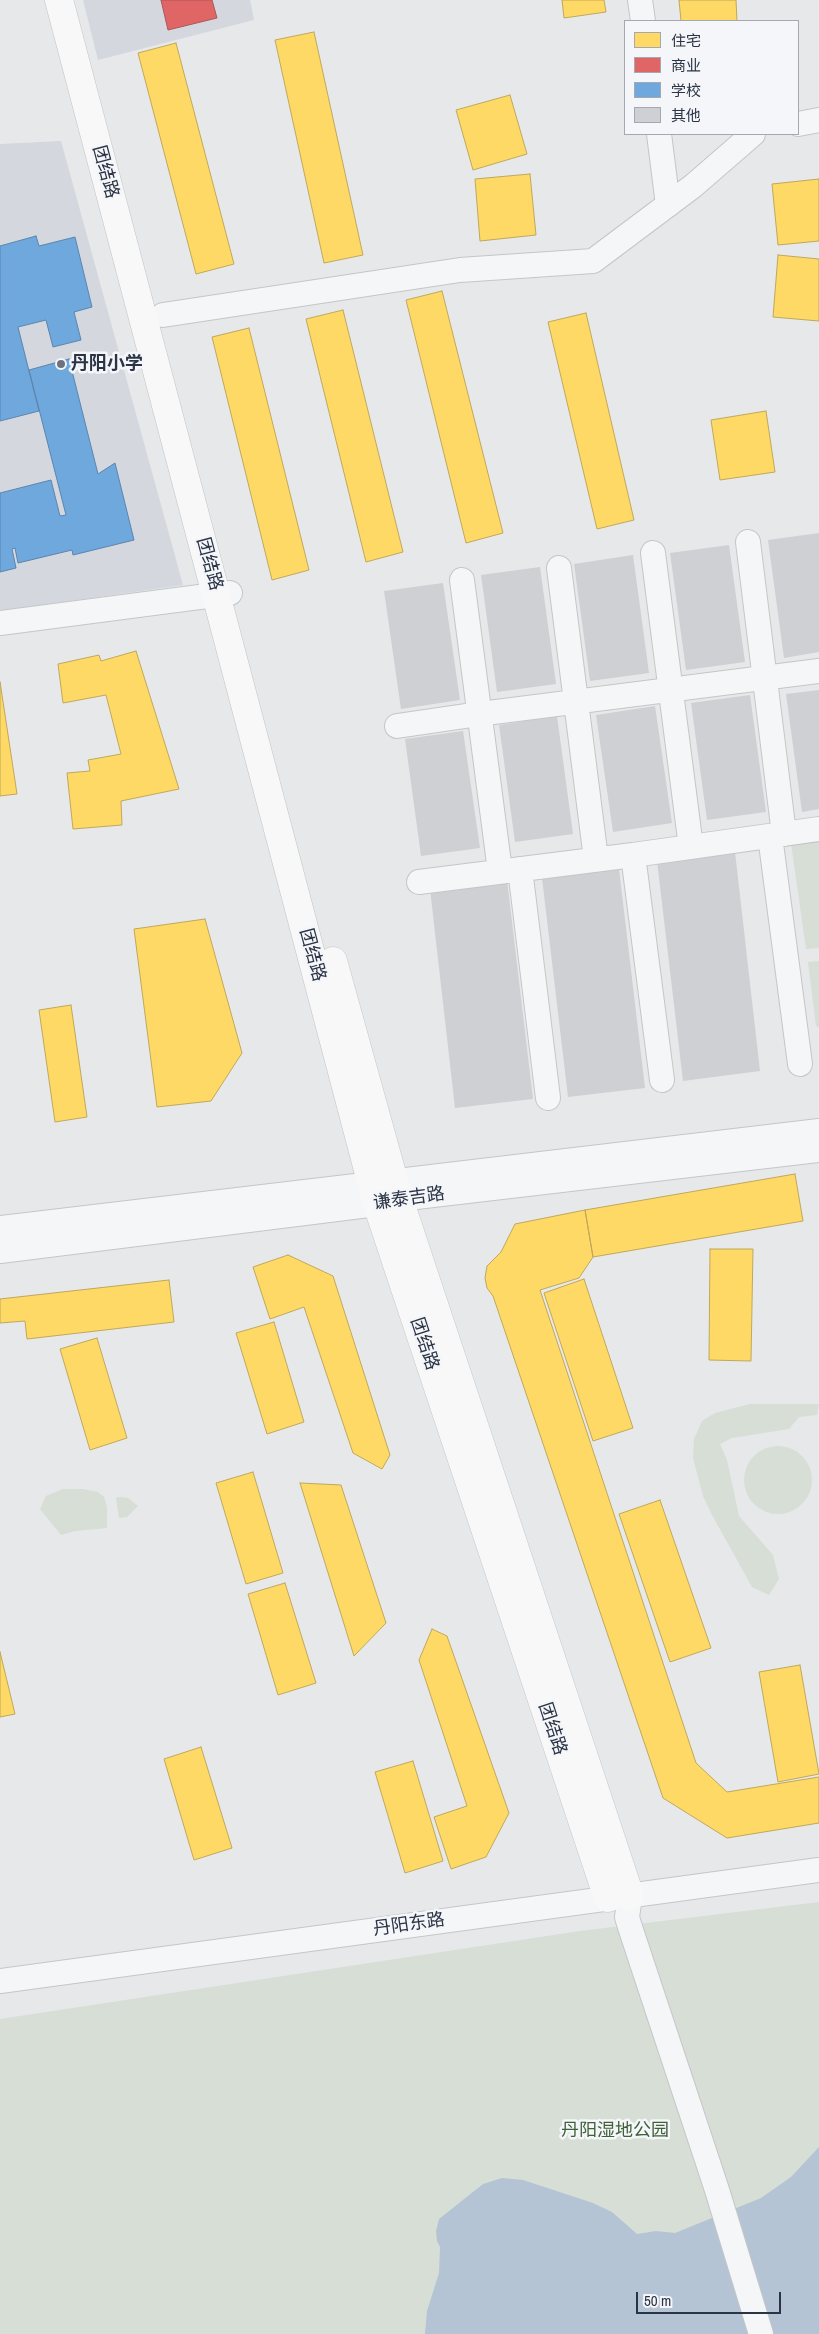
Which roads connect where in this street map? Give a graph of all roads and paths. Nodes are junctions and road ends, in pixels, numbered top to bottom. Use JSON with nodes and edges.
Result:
{"nodes":[{"id":1,"x":59,"y":0,"type":"edge"},
{"id":2,"x":78,"y":0,"type":"edge"},
{"id":3,"x":640,"y":0,"type":"edge"},
{"id":4,"x":643,"y":20,"type":"edge"},
{"id":5,"x":819,"y":120,"type":"edge"},
{"id":6,"x":799,"y":124,"type":"edge"},
{"id":7,"x":659,"y":135,"type":"edge"},
{"id":8,"x":752,"y":135,"type":"edge"},
{"id":9,"x":668,"y":204,"type":"junction"},
{"id":10,"x":163,"y":315,"type":"junction"},
{"id":11,"x":748,"y":542,"type":"dead end"},
{"id":12,"x":653,"y":553,"type":"dead end"},
{"id":13,"x":558,"y":568,"type":"dead end"},
{"id":14,"x":462,"y":580,"type":"dead end"},
{"id":15,"x":224,"y":594,"type":"junction"},
{"id":16,"x":0,"y":624,"type":"edge"},
{"id":17,"x":819,"y":671,"type":"edge"},
{"id":18,"x":765,"y":678,"type":"junction"},
{"id":19,"x":669,"y":690,"type":"junction"},
{"id":20,"x":574,"y":702,"type":"junction"},
{"id":21,"x":479,"y":714,"type":"junction"},
{"id":22,"x":397,"y":726,"type":"dead end"},
{"id":23,"x":819,"y":829,"type":"edge"},
{"id":24,"x":777,"y":835,"type":"junction"},
{"id":25,"x":691,"y":847,"type":"junction"},
{"id":26,"x":633,"y":855,"type":"junction"},
{"id":27,"x":596,"y":859,"type":"junction"},
{"id":28,"x":510,"y":870,"type":"junction"},
{"id":29,"x":419,"y":882,"type":"dead end"},
{"id":30,"x":800,"y":1064,"type":"dead end"},
{"id":31,"x":662,"y":1080,"type":"dead end"},
{"id":32,"x":548,"y":1098,"type":"dead end"},
{"id":33,"x":819,"y":1131,"type":"edge"},
{"id":34,"x":819,"y":1150,"type":"edge"},
{"id":35,"x":386,"y":1192,"type":"junction"},
{"id":36,"x":0,"y":1228,"type":"edge"},
{"id":37,"x":0,"y":1251,"type":"edge"},
{"id":38,"x":819,"y":1870,"type":"edge"},
{"id":39,"x":622,"y":1903,"type":"junction"},
{"id":40,"x":0,"y":1981,"type":"edge"},
{"id":41,"x":761,"y":2334,"type":"edge"}],
"edges":[{"from":1,"to":15,"type":"main road","name":"团结路"},
{"from":2,"to":10,"type":"main road","name":"团结路"},
{"from":3,"to":4,"type":"street"},
{"from":5,"to":6,"type":"street"},
{"from":7,"to":9,"type":"street"},
{"from":8,"to":9,"type":"street"},
{"from":9,"to":10,"type":"street"},
{"from":10,"to":15,"type":"main road","name":"团结路"},
{"from":11,"to":18,"type":"street"},
{"from":12,"to":19,"type":"street"},
{"from":13,"to":20,"type":"street"},
{"from":14,"to":21,"type":"street"},
{"from":15,"to":16,"type":"street"},
{"from":15,"to":35,"type":"main road","name":"团结路"},
{"from":17,"to":18,"type":"street"},
{"from":18,"to":19,"type":"street"},
{"from":18,"to":24,"type":"street"},
{"from":19,"to":20,"type":"street"},
{"from":19,"to":25,"type":"street"},
{"from":20,"to":21,"type":"street"},
{"from":20,"to":27,"type":"street"},
{"from":21,"to":22,"type":"street"},
{"from":21,"to":28,"type":"street"},
{"from":23,"to":24,"type":"street"},
{"from":24,"to":25,"type":"street"},
{"from":24,"to":30,"type":"street"},
{"from":25,"to":26,"type":"street"},
{"from":26,"to":27,"type":"street"},
{"from":26,"to":31,"type":"street"},
{"from":27,"to":28,"type":"street"},
{"from":28,"to":29,"type":"street"},
{"from":28,"to":32,"type":"street"},
{"from":33,"to":35,"type":"street","name":"谦泰吉路"},
{"from":34,"to":35,"type":"street","name":"谦泰吉路"},
{"from":35,"to":36,"type":"street","name":"谦泰吉路"},
{"from":35,"to":37,"type":"street","name":"谦泰吉路"},
{"from":35,"to":39,"type":"main road","name":"团结路"},
{"from":38,"to":39,"type":"street","name":"丹阳东路"},
{"from":39,"to":40,"type":"street","name":"丹阳东路"},
{"from":39,"to":41,"type":"street"}]}
